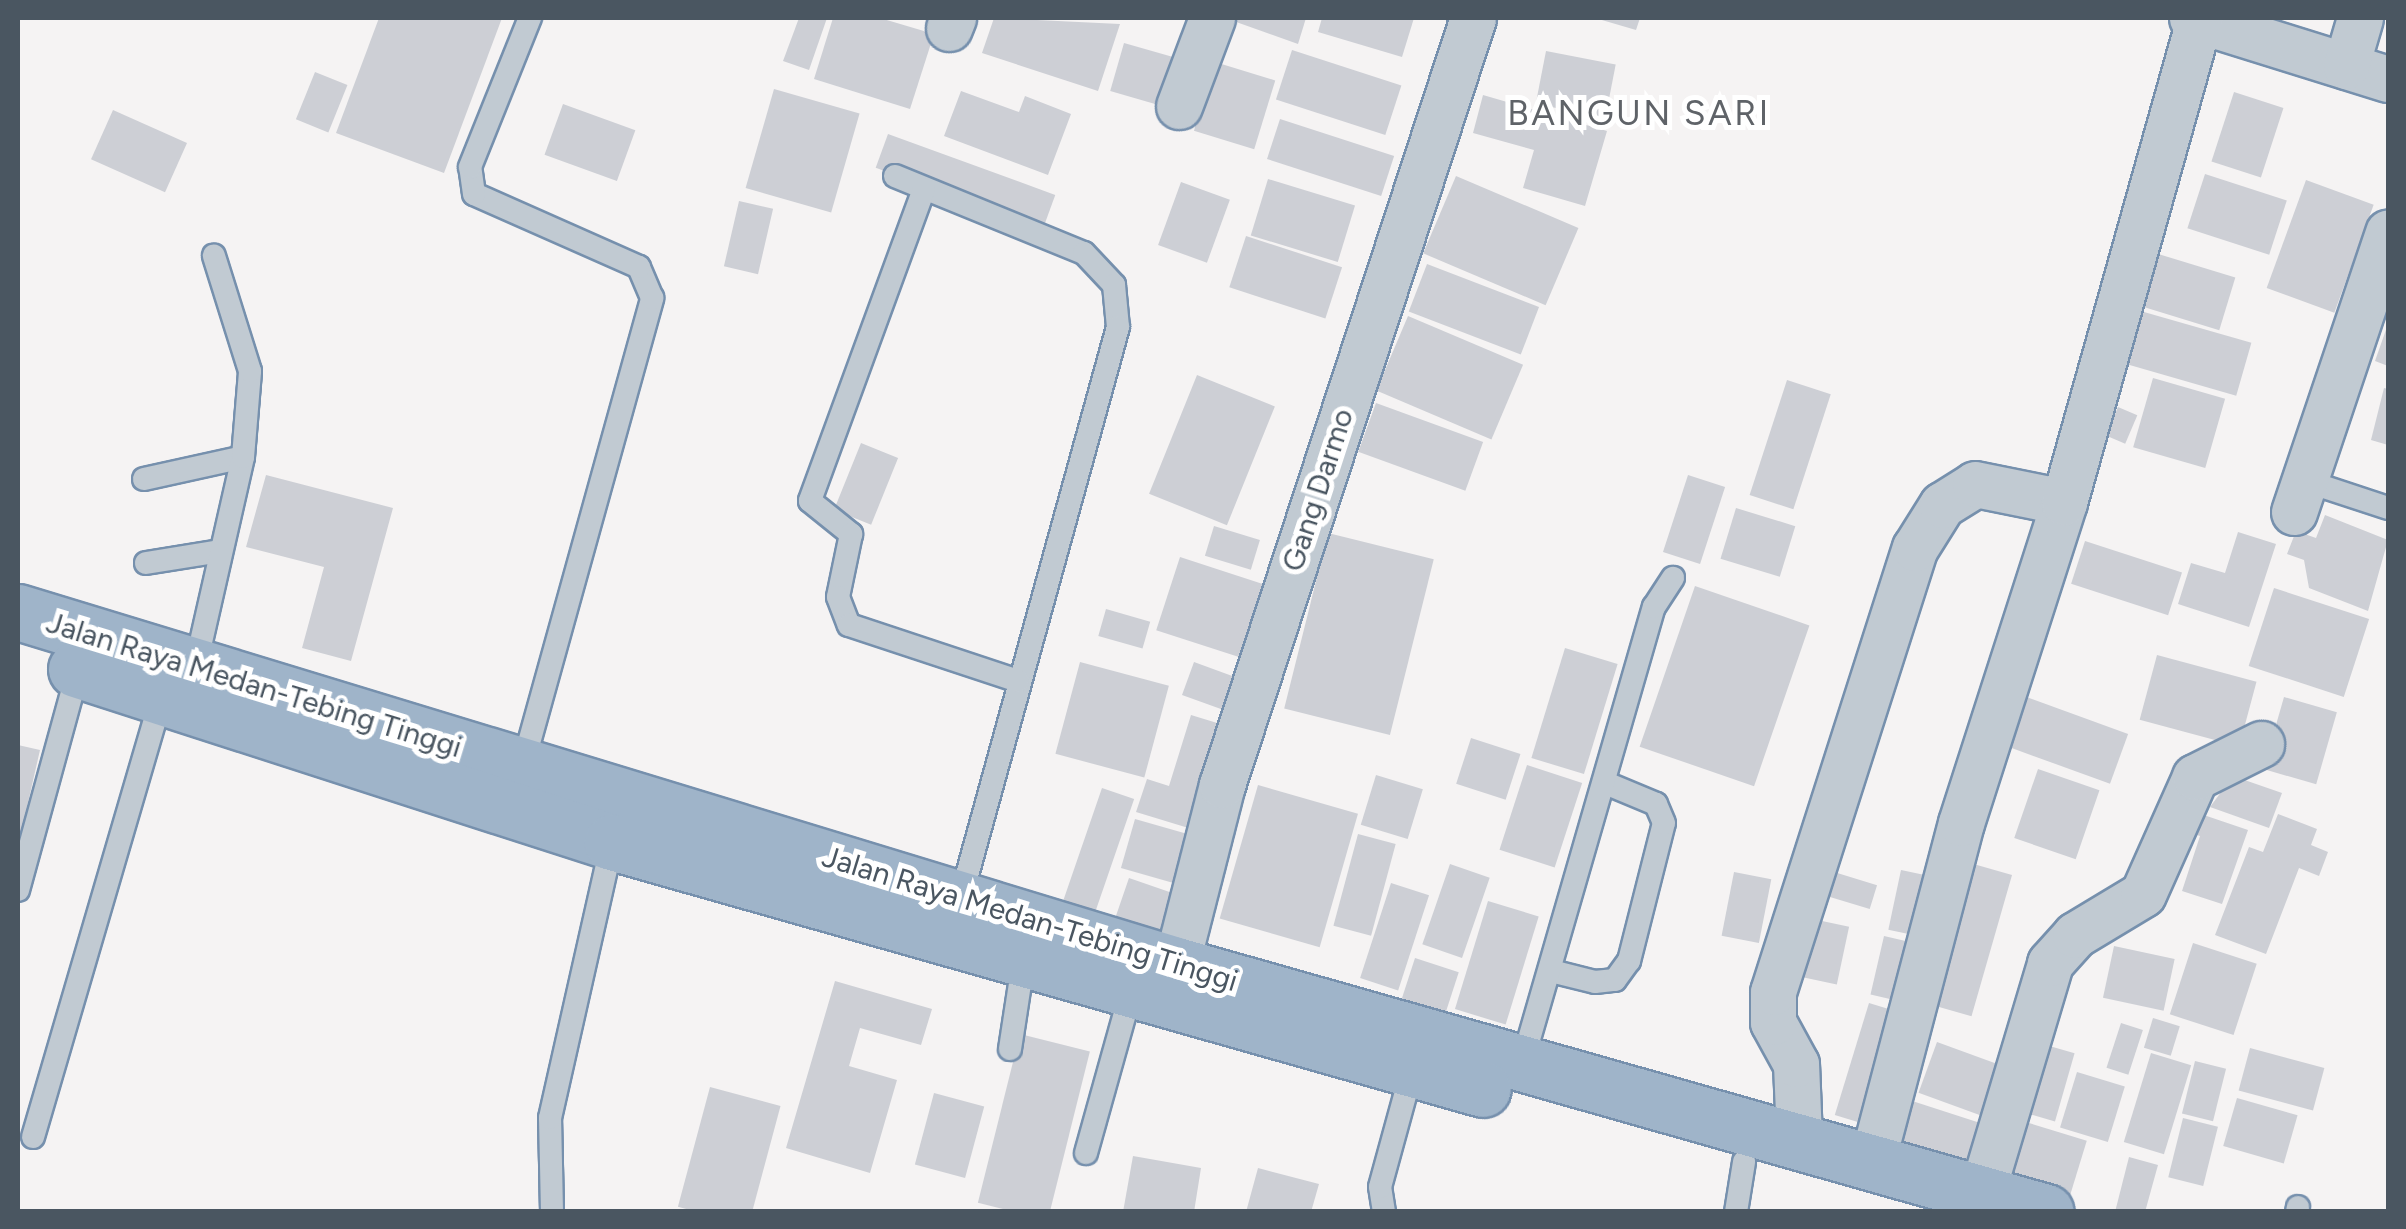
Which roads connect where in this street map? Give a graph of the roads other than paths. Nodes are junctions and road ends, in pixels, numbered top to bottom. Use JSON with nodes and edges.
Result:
{"nodes":[{"id":1,"x":530,"y":18,"type":"edge"},
{"id":2,"x":1212,"y":18,"type":"edge"},
{"id":3,"x":1473,"y":18,"type":"edge"},
{"id":4,"x":2360,"y":18,"type":"edge"},
{"id":5,"x":2196,"y":19,"type":"edge"},
{"id":6,"x":2368,"y":72,"type":"edge"},
{"id":7,"x":1180,"y":106,"type":"dead end"},
{"id":8,"x":895,"y":176,"type":"dead end"},
{"id":9,"x":924,"y":189,"type":"junction"},
{"id":10,"x":2388,"y":232,"type":"edge"},
{"id":11,"x":214,"y":256,"type":"dead end"},
{"id":12,"x":242,"y":456,"type":"junction"},
{"id":13,"x":144,"y":479,"type":"dead end"},
{"id":14,"x":2300,"y":496,"type":"joint"},
{"id":15,"x":2064,"y":502,"type":"junction"},
{"id":16,"x":2388,"y":508,"type":"edge"},
{"id":17,"x":215,"y":552,"type":"junction"},
{"id":18,"x":146,"y":563,"type":"dead end"},
{"id":19,"x":1673,"y":578,"type":"dead end"},
{"id":20,"x":18,"y":612,"type":"edge"},
{"id":21,"x":18,"y":652,"type":"edge"},
{"id":22,"x":78,"y":670,"type":"junction"},
{"id":23,"x":179,"y":681,"type":"junction"},
{"id":24,"x":1018,"y":682,"type":"junction"},
{"id":25,"x":2262,"y":744,"type":"dead end"},
{"id":26,"x":522,"y":768,"type":"junction"},
{"id":27,"x":1608,"y":784,"type":"junction"},
{"id":28,"x":612,"y":842,"type":"junction"},
{"id":29,"x":18,"y":890,"type":"edge"},
{"id":30,"x":961,"y":896,"type":"junction"},
{"id":31,"x":1023,"y":964,"type":"junction"},
{"id":32,"x":1551,"y":970,"type":"junction"},
{"id":33,"x":1153,"y":978,"type":"junction"},
{"id":34,"x":1010,"y":1049,"type":"dead end"},
{"id":35,"x":1524,"y":1060,"type":"junction"},
{"id":36,"x":1412,"y":1070,"type":"junction"},
{"id":37,"x":33,"y":1136,"type":"dead end"},
{"id":38,"x":1799,"y":1138,"type":"junction"},
{"id":39,"x":1086,"y":1153,"type":"dead end"},
{"id":40,"x":1872,"y":1162,"type":"junction"},
{"id":41,"x":1740,"y":1187,"type":"edge"},
{"id":42,"x":1979,"y":1202,"type":"edge"},
{"id":43,"x":552,"y":1212,"type":"edge"},
{"id":44,"x":1384,"y":1212,"type":"edge"},
{"id":45,"x":1919,"y":1212,"type":"edge"},
{"id":46,"x":2046,"y":1212,"type":"edge"}],
"edges":[{"from":1,"to":26,"type":"lane"},
{"from":2,"to":7,"type":"street"},
{"from":3,"to":33,"type":"street","name":"Gang Darmo"},
{"from":4,"to":6,"type":"street"},
{"from":5,"to":6,"type":"street"},
{"from":5,"to":15,"type":"street"},
{"from":8,"to":9,"type":"lane"},
{"from":9,"to":24,"type":"lane"},
{"from":9,"to":24,"type":"lane"},
{"from":10,"to":14,"type":"street"},
{"from":11,"to":12,"type":"lane"},
{"from":12,"to":13,"type":"lane"},
{"from":12,"to":17,"type":"lane"},
{"from":14,"to":16,"type":"lane"},
{"from":15,"to":38,"type":"street"},
{"from":15,"to":40,"type":"street"},
{"from":17,"to":18,"type":"lane"},
{"from":17,"to":23,"type":"lane"},
{"from":19,"to":27,"type":"lane"},
{"from":20,"to":23,"type":"highway","name":"Jalan Raya Medan-Tebing Tinggi"},
{"from":21,"to":22,"type":"highway","name":"Jalan Raya Medan-Tebing Tinggi"},
{"from":22,"to":23,"type":"highway","name":"Jalan Raya Medan-Tebing Tinggi"},
{"from":22,"to":29,"type":"lane"},
{"from":23,"to":26,"type":"highway","name":"Jalan Raya Medan-Tebing Tinggi"},
{"from":23,"to":28,"type":"highway","name":"Jalan Raya Medan-Tebing Tinggi"},
{"from":23,"to":37,"type":"lane"},
{"from":24,"to":30,"type":"lane"},
{"from":25,"to":42,"type":"street"},
{"from":26,"to":30,"type":"highway","name":"Jalan Raya Medan-Tebing Tinggi"},
{"from":27,"to":32,"type":"lane"},
{"from":27,"to":32,"type":"lane"},
{"from":28,"to":31,"type":"highway","name":"Jalan Raya Medan-Tebing Tinggi"},
{"from":28,"to":43,"type":"lane"},
{"from":30,"to":33,"type":"highway","name":"Jalan Raya Medan-Tebing Tinggi"},
{"from":31,"to":33,"type":"highway","name":"Jalan Raya Medan-Tebing Tinggi"},
{"from":31,"to":34,"type":"lane"},
{"from":32,"to":35,"type":"lane"},
{"from":33,"to":35,"type":"highway","name":"Jalan Raya Medan-Tebing Tinggi"},
{"from":33,"to":36,"type":"highway","name":"Jalan Raya Medan-Tebing Tinggi"},
{"from":33,"to":39,"type":"lane"},
{"from":35,"to":38,"type":"highway","name":"Jalan Raya Medan-Tebing Tinggi"},
{"from":36,"to":41,"type":"highway","name":"Jalan Raya Medan-Tebing Tinggi"},
{"from":36,"to":44,"type":"lane"},
{"from":38,"to":40,"type":"highway","name":"Jalan Raya Medan-Tebing Tinggi"},
{"from":40,"to":42,"type":"highway","name":"Jalan Raya Medan-Tebing Tinggi"},
{"from":41,"to":45,"type":"highway","name":"Jalan Raya Medan-Tebing Tinggi"},
{"from":42,"to":46,"type":"highway","name":"Jalan Raya Medan-Tebing Tinggi"}]}
